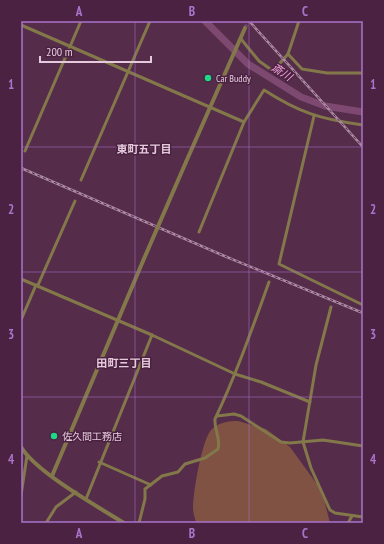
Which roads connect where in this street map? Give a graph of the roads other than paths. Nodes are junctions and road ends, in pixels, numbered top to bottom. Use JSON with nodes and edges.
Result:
{"nodes":[{"id":1,"x":81,"y":21,"type":"edge"},
{"id":2,"x":150,"y":21,"type":"edge"},
{"id":3,"x":299,"y":21,"type":"edge"},
{"id":4,"x":21,"y":26,"type":"edge"},
{"id":5,"x":246,"y":28,"type":"tunnel mouth"},
{"id":6,"x":240,"y":40,"type":"junction"},
{"id":7,"x":70,"y":46,"type":"junction"},
{"id":8,"x":288,"y":54,"type":"junction"},
{"id":9,"x":127,"y":71,"type":"junction"},
{"id":10,"x":363,"y":73,"type":"edge"},
{"id":11,"x":210,"y":107,"type":"junction"},
{"id":12,"x":314,"y":116,"type":"junction"},
{"id":13,"x":244,"y":122,"type":"junction"},
{"id":14,"x":363,"y":126,"type":"edge"},
{"id":15,"x":25,"y":151,"type":"dead end"},
{"id":16,"x":81,"y":180,"type":"dead end"},
{"id":17,"x":75,"y":200,"type":"dead end"},
{"id":18,"x":199,"y":232,"type":"dead end"},
{"id":19,"x":21,"y":279,"type":"edge"},
{"id":20,"x":269,"y":282,"type":"dead end"},
{"id":21,"x":37,"y":285,"type":"junction"},
{"id":22,"x":363,"y":305,"type":"edge"},
{"id":23,"x":331,"y":307,"type":"dead end"},
{"id":24,"x":21,"y":320,"type":"edge"},
{"id":25,"x":118,"y":320,"type":"junction"},
{"id":26,"x":152,"y":335,"type":"junction"},
{"id":27,"x":235,"y":374,"type":"junction"},
{"id":28,"x":310,"y":402,"type":"junction"},
{"id":29,"x":217,"y":416,"type":"junction"},
{"id":30,"x":303,"y":442,"type":"junction"},
{"id":31,"x":363,"y":446,"type":"edge"},
{"id":32,"x":21,"y":448,"type":"edge"},
{"id":33,"x":27,"y":456,"type":"junction"},
{"id":34,"x":99,"y":462,"type":"junction"},
{"id":35,"x":52,"y":476,"type":"junction"},
{"id":36,"x":151,"y":485,"type":"junction"},
{"id":37,"x":76,"y":492,"type":"junction"},
{"id":38,"x":21,"y":495,"type":"edge"},
{"id":39,"x":86,"y":499,"type":"junction"},
{"id":40,"x":352,"y":516,"type":"junction"},
{"id":41,"x":363,"y":517,"type":"edge"},
{"id":42,"x":46,"y":523,"type":"edge"},
{"id":43,"x":124,"y":523,"type":"edge"},
{"id":44,"x":139,"y":523,"type":"edge"},
{"id":45,"x":348,"y":523,"type":"edge"}],
"edges":[{"from":1,"to":7,"type":"street"},
{"from":2,"to":9,"type":"street"},
{"from":3,"to":8,"type":"street"},
{"from":4,"to":7,"type":"street"},
{"from":5,"to":6,"type":"street"},
{"from":6,"to":8,"type":"street"},
{"from":6,"to":11,"type":"street"},
{"from":7,"to":9,"type":"street"},
{"from":7,"to":15,"type":"street"},
{"from":8,"to":10,"type":"street"},
{"from":9,"to":11,"type":"street"},
{"from":9,"to":16,"type":"street"},
{"from":11,"to":13,"type":"street"},
{"from":11,"to":25,"type":"street","bridge":true},
{"from":12,"to":13,"type":"street"},
{"from":12,"to":14,"type":"street"},
{"from":12,"to":22,"type":"street"},
{"from":13,"to":18,"type":"street"},
{"from":17,"to":21,"type":"street"},
{"from":19,"to":21,"type":"street"},
{"from":20,"to":27,"type":"street"},
{"from":21,"to":24,"type":"street"},
{"from":21,"to":25,"type":"street"},
{"from":23,"to":28,"type":"street"},
{"from":25,"to":26,"type":"street"},
{"from":25,"to":35,"type":"street"},
{"from":26,"to":27,"type":"street"},
{"from":26,"to":34,"type":"street"},
{"from":27,"to":28,"type":"street"},
{"from":27,"to":29,"type":"street"},
{"from":28,"to":30,"type":"street"},
{"from":29,"to":30,"type":"street"},
{"from":29,"to":36,"type":"street"},
{"from":30,"to":31,"type":"street"},
{"from":30,"to":40,"type":"street"},
{"from":32,"to":33,"type":"street"},
{"from":33,"to":35,"type":"street"},
{"from":33,"to":38,"type":"street"},
{"from":34,"to":36,"type":"street"},
{"from":34,"to":39,"type":"street"},
{"from":35,"to":37,"type":"street"},
{"from":36,"to":44,"type":"street"},
{"from":37,"to":39,"type":"street"},
{"from":37,"to":42,"type":"street"},
{"from":39,"to":43,"type":"street"},
{"from":40,"to":41,"type":"street"},
{"from":40,"to":45,"type":"street"}]}
